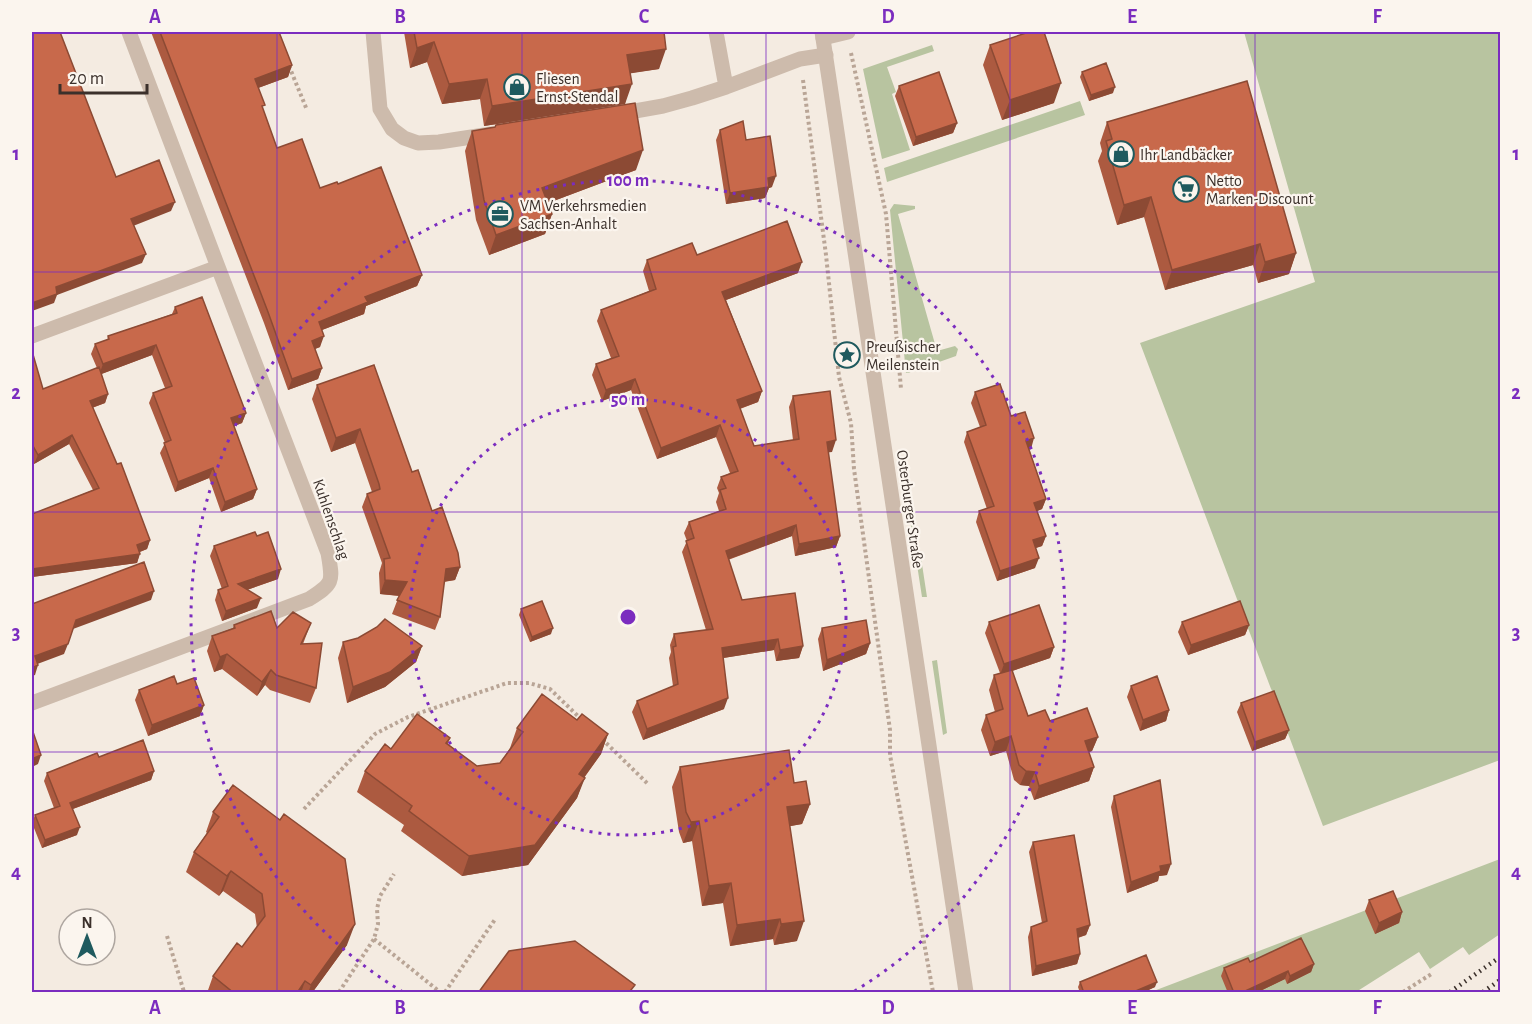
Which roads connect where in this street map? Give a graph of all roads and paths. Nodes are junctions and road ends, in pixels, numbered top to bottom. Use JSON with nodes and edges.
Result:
{"nodes":[{"id":1,"x":129,"y":32,"type":"edge"},
{"id":2,"x":373,"y":32,"type":"edge"},
{"id":3,"x":716,"y":32,"type":"edge"},
{"id":4,"x":848,"y":32,"type":"edge"},
{"id":5,"x":823,"y":35,"type":"edge"},
{"id":6,"x":826,"y":55,"type":"junction"},
{"id":7,"x":800,"y":58,"type":"junction"},
{"id":8,"x":289,"y":65,"type":"edge"},
{"id":9,"x":726,"y":87,"type":"junction"},
{"id":10,"x":307,"y":110,"type":"dead end"},
{"id":11,"x":605,"y":116,"type":"edge"},
{"id":12,"x":504,"y":132,"type":"edge"},
{"id":13,"x":218,"y":267,"type":"junction"},
{"id":14,"x":32,"y":336,"type":"edge"},
{"id":15,"x":901,"y":396,"type":"dead end"},
{"id":16,"x":32,"y":703,"type":"edge"},
{"id":17,"x":583,"y":721,"type":"edge"},
{"id":18,"x":600,"y":737,"type":"edge"},
{"id":19,"x":649,"y":785,"type":"dead end"},
{"id":20,"x":304,"y":809,"type":"dead end"},
{"id":21,"x":394,"y":874,"type":"dead end"},
{"id":22,"x":496,"y":918,"type":"dead end"},
{"id":23,"x":167,"y":936,"type":"dead end"},
{"id":24,"x":374,"y":939,"type":"junction"},
{"id":25,"x":1433,"y":973,"type":"dead end"},
{"id":26,"x":184,"y":993,"type":"edge"},
{"id":27,"x":339,"y":993,"type":"edge"},
{"id":28,"x":443,"y":993,"type":"edge"},
{"id":29,"x":933,"y":993,"type":"edge"},
{"id":30,"x":966,"y":993,"type":"edge"},
{"id":31,"x":1403,"y":993,"type":"edge"}],
"edges":[{"from":1,"to":13,"type":"street","name":"Kuhlenschlag"},
{"from":2,"to":12,"type":"street"},
{"from":3,"to":9,"type":"street"},
{"from":4,"to":5,"type":"street"},
{"from":4,"to":15,"type":"path"},
{"from":5,"to":6,"type":"street","name":"Osterburger Straße"},
{"from":6,"to":7,"type":"street"},
{"from":6,"to":30,"type":"street","name":"Osterburger Straße"},
{"from":7,"to":9,"type":"street"},
{"from":7,"to":29,"type":"path"},
{"from":8,"to":10,"type":"path"},
{"from":9,"to":11,"type":"street"},
{"from":13,"to":14,"type":"street"},
{"from":13,"to":16,"type":"street","name":"Kuhlenschlag"},
{"from":17,"to":20,"type":"path"},
{"from":18,"to":19,"type":"path"},
{"from":21,"to":24,"type":"path"},
{"from":22,"to":28,"type":"path"},
{"from":23,"to":26,"type":"path"},
{"from":24,"to":27,"type":"path"},
{"from":24,"to":28,"type":"path"},
{"from":25,"to":31,"type":"path"}]}
